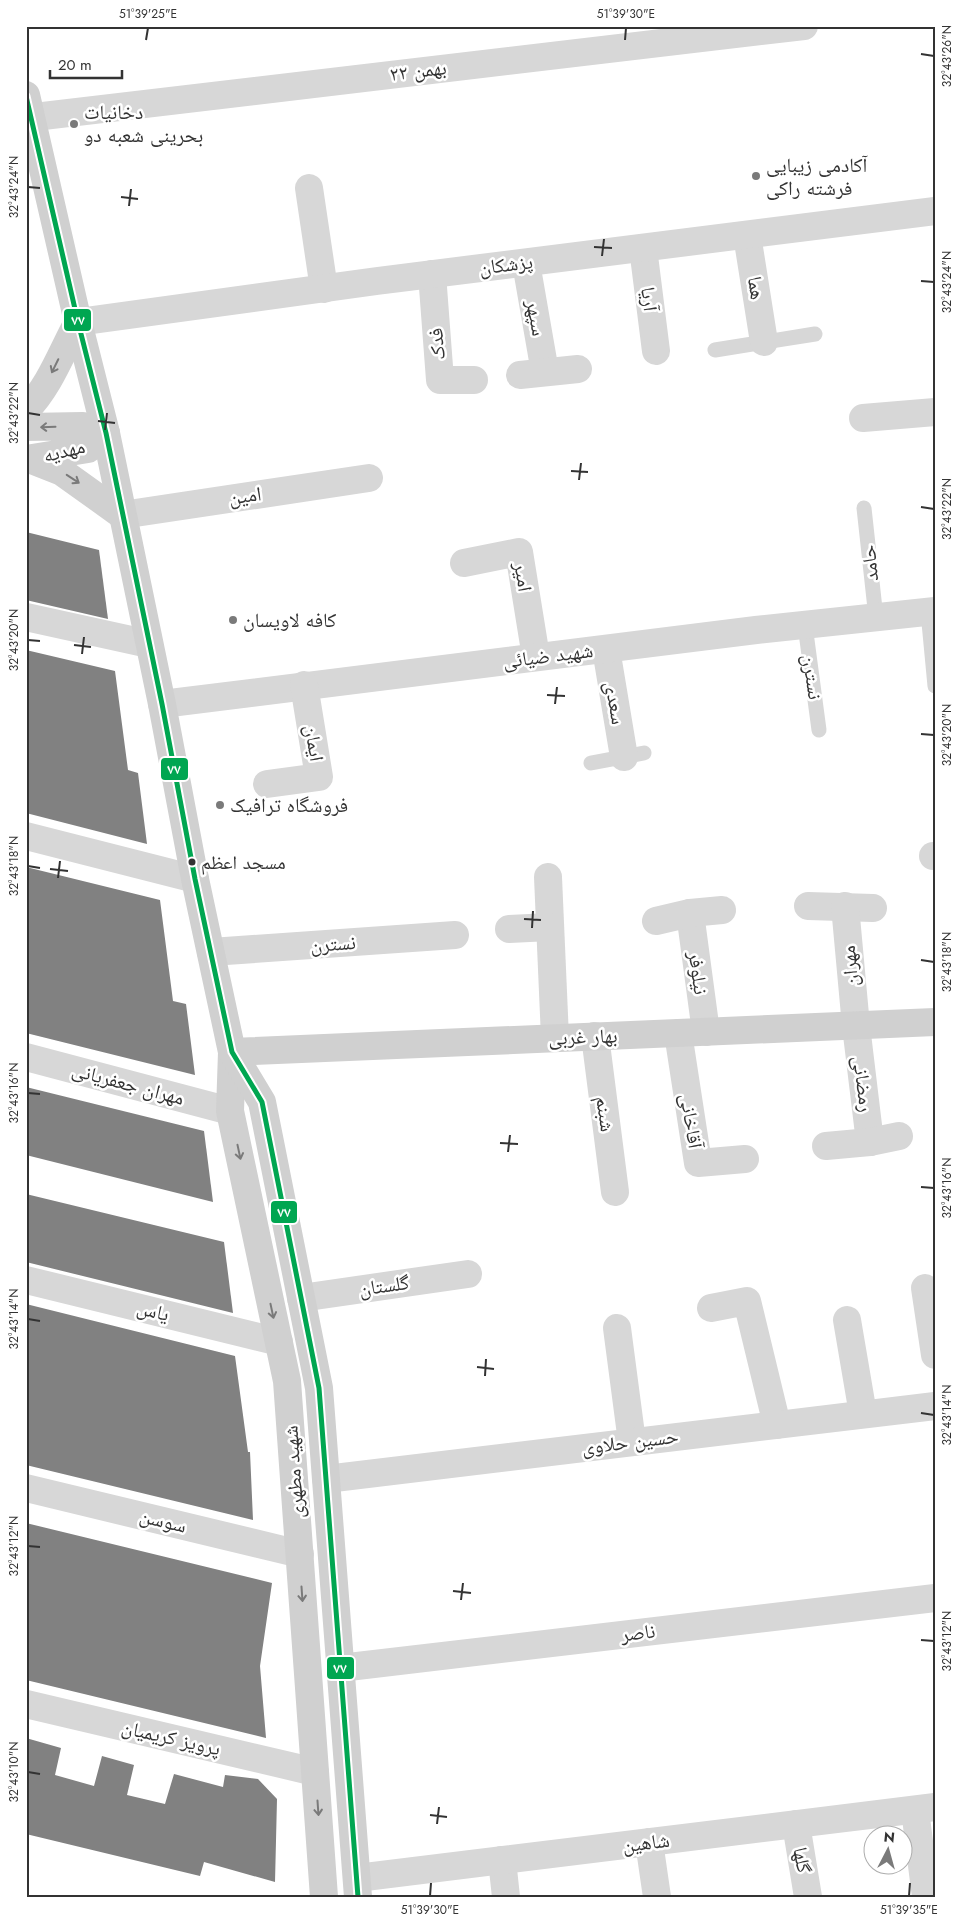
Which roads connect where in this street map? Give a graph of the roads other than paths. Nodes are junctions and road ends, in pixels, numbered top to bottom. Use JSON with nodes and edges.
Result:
{"nodes":[{"id":1,"x":804,"y":26,"type":"edge"},
{"id":2,"x":28,"y":110,"type":"edge"},
{"id":3,"x":309,"y":188,"type":"dead end"},
{"id":4,"x":935,"y":211,"type":"edge"},
{"id":5,"x":747,"y":235,"type":"junction"},
{"id":6,"x":643,"y":248,"type":"junction"},
{"id":7,"x":526,"y":263,"type":"junction"},
{"id":8,"x":432,"y":274,"type":"junction"},
{"id":9,"x":324,"y":289,"type":"junction"},
{"id":10,"x":78,"y":322,"type":"junction"},
{"id":11,"x":815,"y":334,"type":"dead end"},
{"id":12,"x":764,"y":342,"type":"junction"},
{"id":13,"x":715,"y":350,"type":"dead end"},
{"id":14,"x":656,"y":351,"type":"dead end"},
{"id":15,"x":578,"y":369,"type":"dead end"},
{"id":16,"x":474,"y":380,"type":"dead end"},
{"id":17,"x":26,"y":410,"type":"edge"},
{"id":18,"x":935,"y":412,"type":"edge"},
{"id":19,"x":863,"y":418,"type":"dead end"},
{"id":20,"x":26,"y":427,"type":"edge"},
{"id":21,"x":106,"y":434,"type":"junction"},
{"id":22,"x":28,"y":459,"type":"edge"},
{"id":23,"x":369,"y":478,"type":"dead end"},
{"id":24,"x":864,"y":508,"type":"dead end"},
{"id":25,"x":122,"y":515,"type":"junction"},
{"id":26,"x":464,"y":563,"type":"dead end"},
{"id":27,"x":931,"y":612,"type":"edge"},
{"id":28,"x":26,"y":617,"type":"edge"},
{"id":29,"x":876,"y":618,"type":"junction"},
{"id":30,"x":805,"y":625,"type":"junction"},
{"id":31,"x":149,"y":644,"type":"junction"},
{"id":32,"x":606,"y":649,"type":"junction"},
{"id":33,"x":536,"y":657,"type":"junction"},
{"id":34,"x":304,"y":686,"type":"junction"},
{"id":35,"x":935,"y":686,"type":"edge"},
{"id":36,"x":162,"y":704,"type":"junction"},
{"id":37,"x":819,"y":730,"type":"dead end"},
{"id":38,"x":634,"y":755,"type":"joint"},
{"id":39,"x":591,"y":762,"type":"dead end"},
{"id":40,"x":266,"y":784,"type":"dead end"},
{"id":41,"x":26,"y":836,"type":"edge"},
{"id":42,"x":548,"y":877,"type":"dead end"},
{"id":43,"x":195,"y":880,"type":"junction"},
{"id":44,"x":808,"y":906,"type":"dead end"},
{"id":45,"x":845,"y":906,"type":"junction"},
{"id":46,"x":873,"y":908,"type":"dead end"},
{"id":47,"x":722,"y":910,"type":"dead end"},
{"id":48,"x":690,"y":914,"type":"junction"},
{"id":49,"x":656,"y":920,"type":"dead end"},
{"id":50,"x":550,"y":927,"type":"junction"},
{"id":51,"x":509,"y":929,"type":"dead end"},
{"id":52,"x":455,"y":935,"type":"dead end"},
{"id":53,"x":211,"y":952,"type":"junction"},
{"id":54,"x":935,"y":1022,"type":"edge"},
{"id":55,"x":856,"y":1026,"type":"junction"},
{"id":56,"x":706,"y":1032,"type":"junction"},
{"id":57,"x":678,"y":1033,"type":"junction"},
{"id":58,"x":595,"y":1036,"type":"junction"},
{"id":59,"x":555,"y":1038,"type":"junction"},
{"id":60,"x":232,"y":1052,"type":"junction"},
{"id":61,"x":26,"y":1057,"type":"edge"},
{"id":62,"x":230,"y":1112,"type":"junction"},
{"id":63,"x":899,"y":1136,"type":"dead end"},
{"id":64,"x":870,"y":1142,"type":"junction"},
{"id":65,"x":826,"y":1146,"type":"dead end"},
{"id":66,"x":745,"y":1159,"type":"dead end"},
{"id":67,"x":616,"y":1192,"type":"dead end"},
{"id":68,"x":468,"y":1274,"type":"dead end"},
{"id":69,"x":26,"y":1280,"type":"edge"},
{"id":70,"x":925,"y":1288,"type":"dead end"},
{"id":71,"x":301,"y":1298,"type":"junction"},
{"id":72,"x":711,"y":1308,"type":"dead end"},
{"id":73,"x":847,"y":1320,"type":"dead end"},
{"id":74,"x":617,"y":1328,"type":"dead end"},
{"id":75,"x":279,"y":1342,"type":"junction"},
{"id":76,"x":935,"y":1355,"type":"edge"},
{"id":77,"x":935,"y":1406,"type":"edge"},
{"id":78,"x":863,"y":1414,"type":"junction"},
{"id":79,"x":777,"y":1424,"type":"junction"},
{"id":80,"x":632,"y":1442,"type":"junction"},
{"id":81,"x":326,"y":1479,"type":"junction"},
{"id":82,"x":26,"y":1488,"type":"edge"},
{"id":83,"x":300,"y":1554,"type":"junction"},
{"id":84,"x":935,"y":1598,"type":"edge"},
{"id":85,"x":340,"y":1668,"type":"junction"},
{"id":86,"x":26,"y":1704,"type":"edge"},
{"id":87,"x":315,"y":1772,"type":"junction"},
{"id":88,"x":925,"y":1808,"type":"edge"},
{"id":89,"x":796,"y":1824,"type":"junction"},
{"id":90,"x":650,"y":1842,"type":"junction"},
{"id":91,"x":502,"y":1860,"type":"junction"},
{"id":92,"x":357,"y":1887,"type":"edge"},
{"id":93,"x":324,"y":1897,"type":"edge"},
{"id":94,"x":506,"y":1897,"type":"edge"},
{"id":95,"x":657,"y":1897,"type":"edge"},
{"id":96,"x":808,"y":1897,"type":"edge"},
{"id":97,"x":926,"y":1897,"type":"edge"}],
"edges":[{"from":1,"to":2,"type":"street","name":"۲۲ بهمن"},
{"from":2,"to":10,"type":"main road","name":"شهید مطهری"},
{"from":3,"to":9,"type":"street"},
{"from":4,"to":5,"type":"street","name":"پزشکان"},
{"from":5,"to":6,"type":"street","name":"پزشکان"},
{"from":5,"to":12,"type":"street","name":"هما"},
{"from":6,"to":7,"type":"street","name":"پزشکان"},
{"from":6,"to":14,"type":"street","name":"آریا"},
{"from":7,"to":8,"type":"street","name":"پزشکان"},
{"from":7,"to":15,"type":"street","name":"سپهر"},
{"from":8,"to":9,"type":"street","name":"پزشکان"},
{"from":8,"to":16,"type":"street","name":"فدک"},
{"from":9,"to":10,"type":"street","name":"پزشکان"},
{"from":10,"to":17,"type":"main road","one_way":true},
{"from":10,"to":21,"type":"main road","name":"شهید مطهری"},
{"from":11,"to":12,"type":"lane"},
{"from":12,"to":13,"type":"lane"},
{"from":18,"to":19,"type":"street"},
{"from":21,"to":20,"type":"main road","name":"مهدیه","one_way":true},
{"from":21,"to":22,"type":"main road","name":"مهدیه"},
{"from":21,"to":25,"type":"main road","name":"شهید مطهری"},
{"from":22,"to":25,"type":"main road","one_way":true},
{"from":23,"to":25,"type":"street","name":"امین"},
{"from":24,"to":29,"type":"lane","name":"حامد"},
{"from":25,"to":31,"type":"main road","name":"شهید مطهری"},
{"from":26,"to":33,"type":"street","name":"امیر"},
{"from":27,"to":29,"type":"street","name":"شهید ضیائی"},
{"from":27,"to":35,"type":"lane"},
{"from":28,"to":31,"type":"street"},
{"from":29,"to":30,"type":"street","name":"شهید ضیائی"},
{"from":30,"to":32,"type":"street","name":"شهید ضیائی"},
{"from":30,"to":37,"type":"lane","name":"نسترن"},
{"from":31,"to":36,"type":"main road","name":"شهید مطهری"},
{"from":32,"to":33,"type":"street","name":"شهید ضیائی"},
{"from":32,"to":38,"type":"street","name":"سعدی"},
{"from":33,"to":34,"type":"street","name":"شهید ضیائی"},
{"from":34,"to":36,"type":"street","name":"شهید ضیائی"},
{"from":34,"to":40,"type":"street","name":"ایمان"},
{"from":36,"to":43,"type":"main road","name":"شهید مطهری"},
{"from":38,"to":39,"type":"lane"},
{"from":41,"to":43,"type":"street"},
{"from":42,"to":50,"type":"street"},
{"from":43,"to":53,"type":"main road","name":"شهید مطهری"},
{"from":44,"to":45,"type":"street"},
{"from":45,"to":46,"type":"street"},
{"from":45,"to":55,"type":"street","name":"مهران"},
{"from":47,"to":48,"type":"street"},
{"from":48,"to":49,"type":"street"},
{"from":48,"to":56,"type":"street","name":"نیلوفر"},
{"from":50,"to":51,"type":"street"},
{"from":50,"to":59,"type":"street"},
{"from":52,"to":53,"type":"street","name":"نسترن"},
{"from":53,"to":60,"type":"main road","name":"شهید مطهری"},
{"from":54,"to":55,"type":"main road","name":"بهار غربی"},
{"from":55,"to":56,"type":"main road","name":"بهار غربی"},
{"from":55,"to":64,"type":"street","name":"رمضانی"},
{"from":56,"to":57,"type":"main road","name":"بهار غربی"},
{"from":57,"to":58,"type":"main road","name":"بهار غربی"},
{"from":57,"to":66,"type":"street","name":"آقاخانی"},
{"from":58,"to":59,"type":"main road","name":"بهار غربی"},
{"from":58,"to":67,"type":"street","name":"شبنم"},
{"from":59,"to":60,"type":"main road","name":"بهار غربی"},
{"from":60,"to":62,"type":"main road","name":"شهید مطهری"},
{"from":60,"to":71,"type":"main road","name":"شهید مطهری"},
{"from":61,"to":62,"type":"street","name":"مهران جعفریانی"},
{"from":62,"to":75,"type":"main road","name":"شهید مطهری","one_way":true},
{"from":63,"to":64,"type":"street"},
{"from":64,"to":65,"type":"street"},
{"from":68,"to":71,"type":"street","name":"گلستان"},
{"from":69,"to":75,"type":"street","name":"یاس"},
{"from":70,"to":76,"type":"street"},
{"from":71,"to":81,"type":"main road","name":"شهید مطهری"},
{"from":72,"to":79,"type":"street"},
{"from":73,"to":78,"type":"street"},
{"from":74,"to":80,"type":"street"},
{"from":75,"to":83,"type":"main road","name":"شهید مطهری"},
{"from":77,"to":78,"type":"street","name":"حسین حلاوی"},
{"from":78,"to":79,"type":"street","name":"حسین حلاوی"},
{"from":79,"to":80,"type":"street","name":"حسین حلاوی"},
{"from":80,"to":81,"type":"street","name":"حسین حلاوی"},
{"from":81,"to":85,"type":"main road","name":"شهید مطهری"},
{"from":82,"to":83,"type":"street","name":"سوسن"},
{"from":83,"to":87,"type":"main road","name":"شهید مطهری","one_way":true},
{"from":84,"to":85,"type":"street","name":"ناصر"},
{"from":85,"to":92,"type":"main road","name":"شهید مطهری"},
{"from":86,"to":87,"type":"street","name":"پرویز کریمیان"},
{"from":87,"to":93,"type":"main road","name":"شهید مطهری","one_way":true},
{"from":88,"to":89,"type":"street","name":"شاهین"},
{"from":88,"to":97,"type":"street"},
{"from":89,"to":90,"type":"street","name":"شاهین"},
{"from":89,"to":96,"type":"street","name":"گلها"},
{"from":90,"to":91,"type":"street","name":"شاهین"},
{"from":90,"to":95,"type":"street"},
{"from":91,"to":92,"type":"street","name":"شاهین"},
{"from":91,"to":94,"type":"street"}]}
